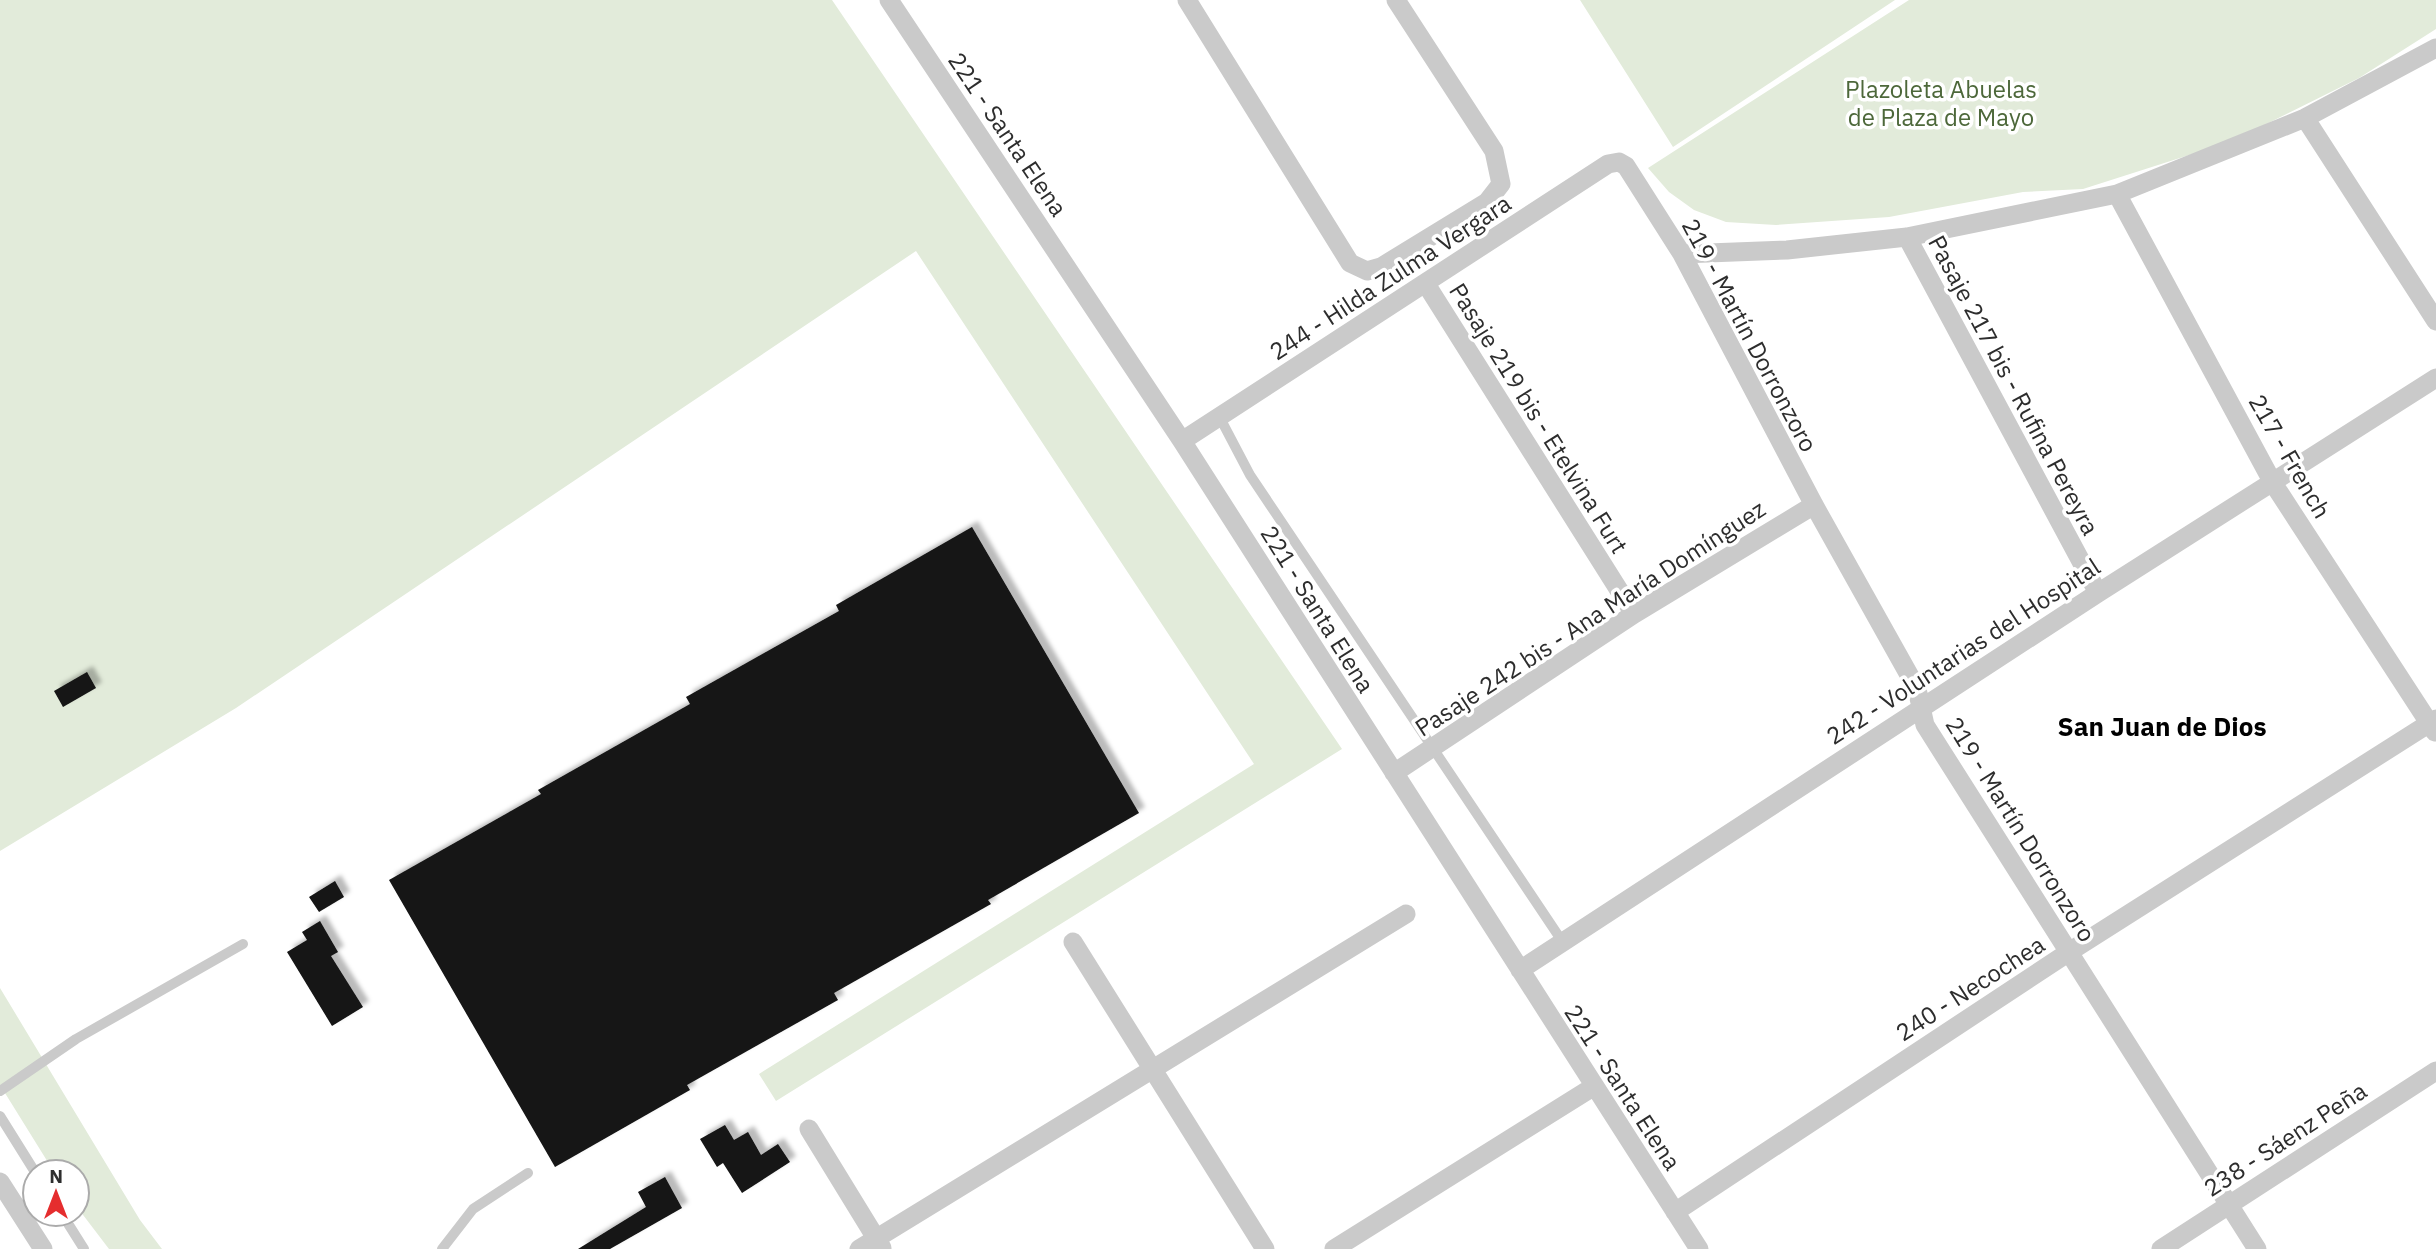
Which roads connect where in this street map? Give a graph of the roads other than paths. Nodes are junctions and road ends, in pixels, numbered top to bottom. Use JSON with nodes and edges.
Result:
{"nodes":[{"id":1,"x":889,"y":0,"type":"edge"},
{"id":2,"x":1187,"y":0,"type":"edge"},
{"id":3,"x":1396,"y":0,"type":"edge"},
{"id":4,"x":2436,"y":48,"type":"edge"},
{"id":5,"x":2305,"y":118,"type":"junction"},
{"id":6,"x":1626,"y":166,"type":"joint"},
{"id":7,"x":2117,"y":194,"type":"junction"},
{"id":8,"x":1907,"y":237,"type":"junction"},
{"id":9,"x":1682,"y":254,"type":"junction"},
{"id":10,"x":1426,"y":284,"type":"junction"},
{"id":11,"x":2436,"y":321,"type":"edge"},
{"id":12,"x":2436,"y":378,"type":"edge"},
{"id":13,"x":1219,"y":416,"type":"junction"},
{"id":14,"x":1182,"y":440,"type":"junction"},
{"id":15,"x":2273,"y":483,"type":"junction"},
{"id":16,"x":1814,"y":505,"type":"junction"},
{"id":17,"x":2098,"y":593,"type":"junction"},
{"id":18,"x":1634,"y":614,"type":"junction"},
{"id":19,"x":1922,"y":707,"type":"junction"},
{"id":20,"x":2434,"y":725,"type":"edge"},
{"id":21,"x":1433,"y":748,"type":"junction"},
{"id":22,"x":1394,"y":774,"type":"junction"},
{"id":23,"x":1406,"y":914,"type":"dead end"},
{"id":24,"x":1562,"y":941,"type":"junction"},
{"id":25,"x":1073,"y":942,"type":"dead end"},
{"id":26,"x":243,"y":944,"type":"dead end"},
{"id":27,"x":2069,"y":952,"type":"junction"},
{"id":28,"x":1520,"y":970,"type":"junction"},
{"id":29,"x":1153,"y":1070,"type":"junction"},
{"id":30,"x":2436,"y":1071,"type":"edge"},
{"id":31,"x":1593,"y":1087,"type":"junction"},
{"id":32,"x":0,"y":1091,"type":"edge"},
{"id":33,"x":0,"y":1116,"type":"edge"},
{"id":34,"x":809,"y":1129,"type":"dead end"},
{"id":35,"x":26,"y":1158,"type":"edge"},
{"id":36,"x":528,"y":1173,"type":"dead end"},
{"id":37,"x":0,"y":1182,"type":"edge"},
{"id":38,"x":2228,"y":1204,"type":"junction"},
{"id":39,"x":1675,"y":1212,"type":"junction"},
{"id":40,"x":71,"y":1228,"type":"edge"},
{"id":41,"x":880,"y":1243,"type":"edge"},
{"id":42,"x":43,"y":1249,"type":"edge"},
{"id":43,"x":84,"y":1249,"type":"edge"},
{"id":44,"x":442,"y":1249,"type":"edge"},
{"id":45,"x":859,"y":1249,"type":"edge"},
{"id":46,"x":1265,"y":1249,"type":"edge"},
{"id":47,"x":1334,"y":1249,"type":"edge"},
{"id":48,"x":1699,"y":1249,"type":"edge"},
{"id":49,"x":2161,"y":1249,"type":"edge"},
{"id":50,"x":2258,"y":1249,"type":"edge"}],
"edges":[{"from":1,"to":14,"type":"street","name":"221 - Santa Elena"},
{"from":2,"to":3,"type":"street"},
{"from":4,"to":5,"type":"street"},
{"from":5,"to":7,"type":"street"},
{"from":5,"to":11,"type":"street"},
{"from":6,"to":9,"type":"street","name":"219 - Martín Dorronzoro"},
{"from":6,"to":10,"type":"street","name":"244 - Hilda Zulma Vergara"},
{"from":7,"to":8,"type":"street"},
{"from":7,"to":15,"type":"street","name":"217 - French"},
{"from":8,"to":9,"type":"street"},
{"from":8,"to":17,"type":"street","name":"Pasaje 217 bis - Rufina Pereyra"},
{"from":9,"to":16,"type":"street","name":"219 - Martín Dorronzoro"},
{"from":10,"to":13,"type":"street","name":"244 - Hilda Zulma Vergara"},
{"from":10,"to":18,"type":"street","name":"Pasaje 219 bis - Etelvina Furt"},
{"from":12,"to":15,"type":"street","name":"242 - Voluntarias del Hospital"},
{"from":13,"to":14,"type":"street","name":"244 - Hilda Zulma Vergara"},
{"from":13,"to":21,"type":"lane","name":"221 - Santa Elena"},
{"from":14,"to":22,"type":"street","name":"221 - Santa Elena"},
{"from":15,"to":17,"type":"street","name":"242 - Voluntarias del Hospital"},
{"from":15,"to":20,"type":"street","name":"217 - French"},
{"from":16,"to":18,"type":"street","name":"Pasaje 242 bis - Ana María Domínguez"},
{"from":16,"to":19,"type":"street","name":"219 - Martín Dorronzoro"},
{"from":17,"to":19,"type":"street","name":"242 - Voluntarias del Hospital"},
{"from":18,"to":21,"type":"street","name":"Pasaje 242 bis - Ana María Domínguez"},
{"from":19,"to":24,"type":"street","name":"242 - Voluntarias del Hospital"},
{"from":19,"to":27,"type":"street","name":"219 - Martín Dorronzoro"},
{"from":20,"to":27,"type":"street","name":"240 - Necochea"},
{"from":21,"to":22,"type":"street","name":"Pasaje 242 bis - Ana María Domínguez"},
{"from":21,"to":24,"type":"lane","name":"221 - Santa Elena"},
{"from":22,"to":28,"type":"street","name":"221 - Santa Elena"},
{"from":23,"to":29,"type":"street"},
{"from":24,"to":28,"type":"street","name":"242 - Voluntarias del Hospital"},
{"from":25,"to":29,"type":"street"},
{"from":26,"to":32,"type":"lane"},
{"from":27,"to":38,"type":"street","name":"219 - Martín Dorronzoro"},
{"from":27,"to":39,"type":"street","name":"240 - Necochea"},
{"from":28,"to":31,"type":"street","name":"221 - Santa Elena"},
{"from":29,"to":41,"type":"street"},
{"from":29,"to":46,"type":"street"},
{"from":30,"to":38,"type":"street","name":"238 - Sáenz Peña"},
{"from":31,"to":39,"type":"street","name":"221 - Santa Elena"},
{"from":31,"to":47,"type":"street"},
{"from":33,"to":35,"type":"lane"},
{"from":34,"to":41,"type":"street"},
{"from":36,"to":44,"type":"lane"},
{"from":37,"to":42,"type":"street"},
{"from":38,"to":49,"type":"street","name":"238 - Sáenz Peña"},
{"from":38,"to":50,"type":"street","name":"219 - Martín Dorronzoro"},
{"from":39,"to":48,"type":"street","name":"221 - Santa Elena"},
{"from":40,"to":43,"type":"lane"},
{"from":41,"to":45,"type":"street"}]}
